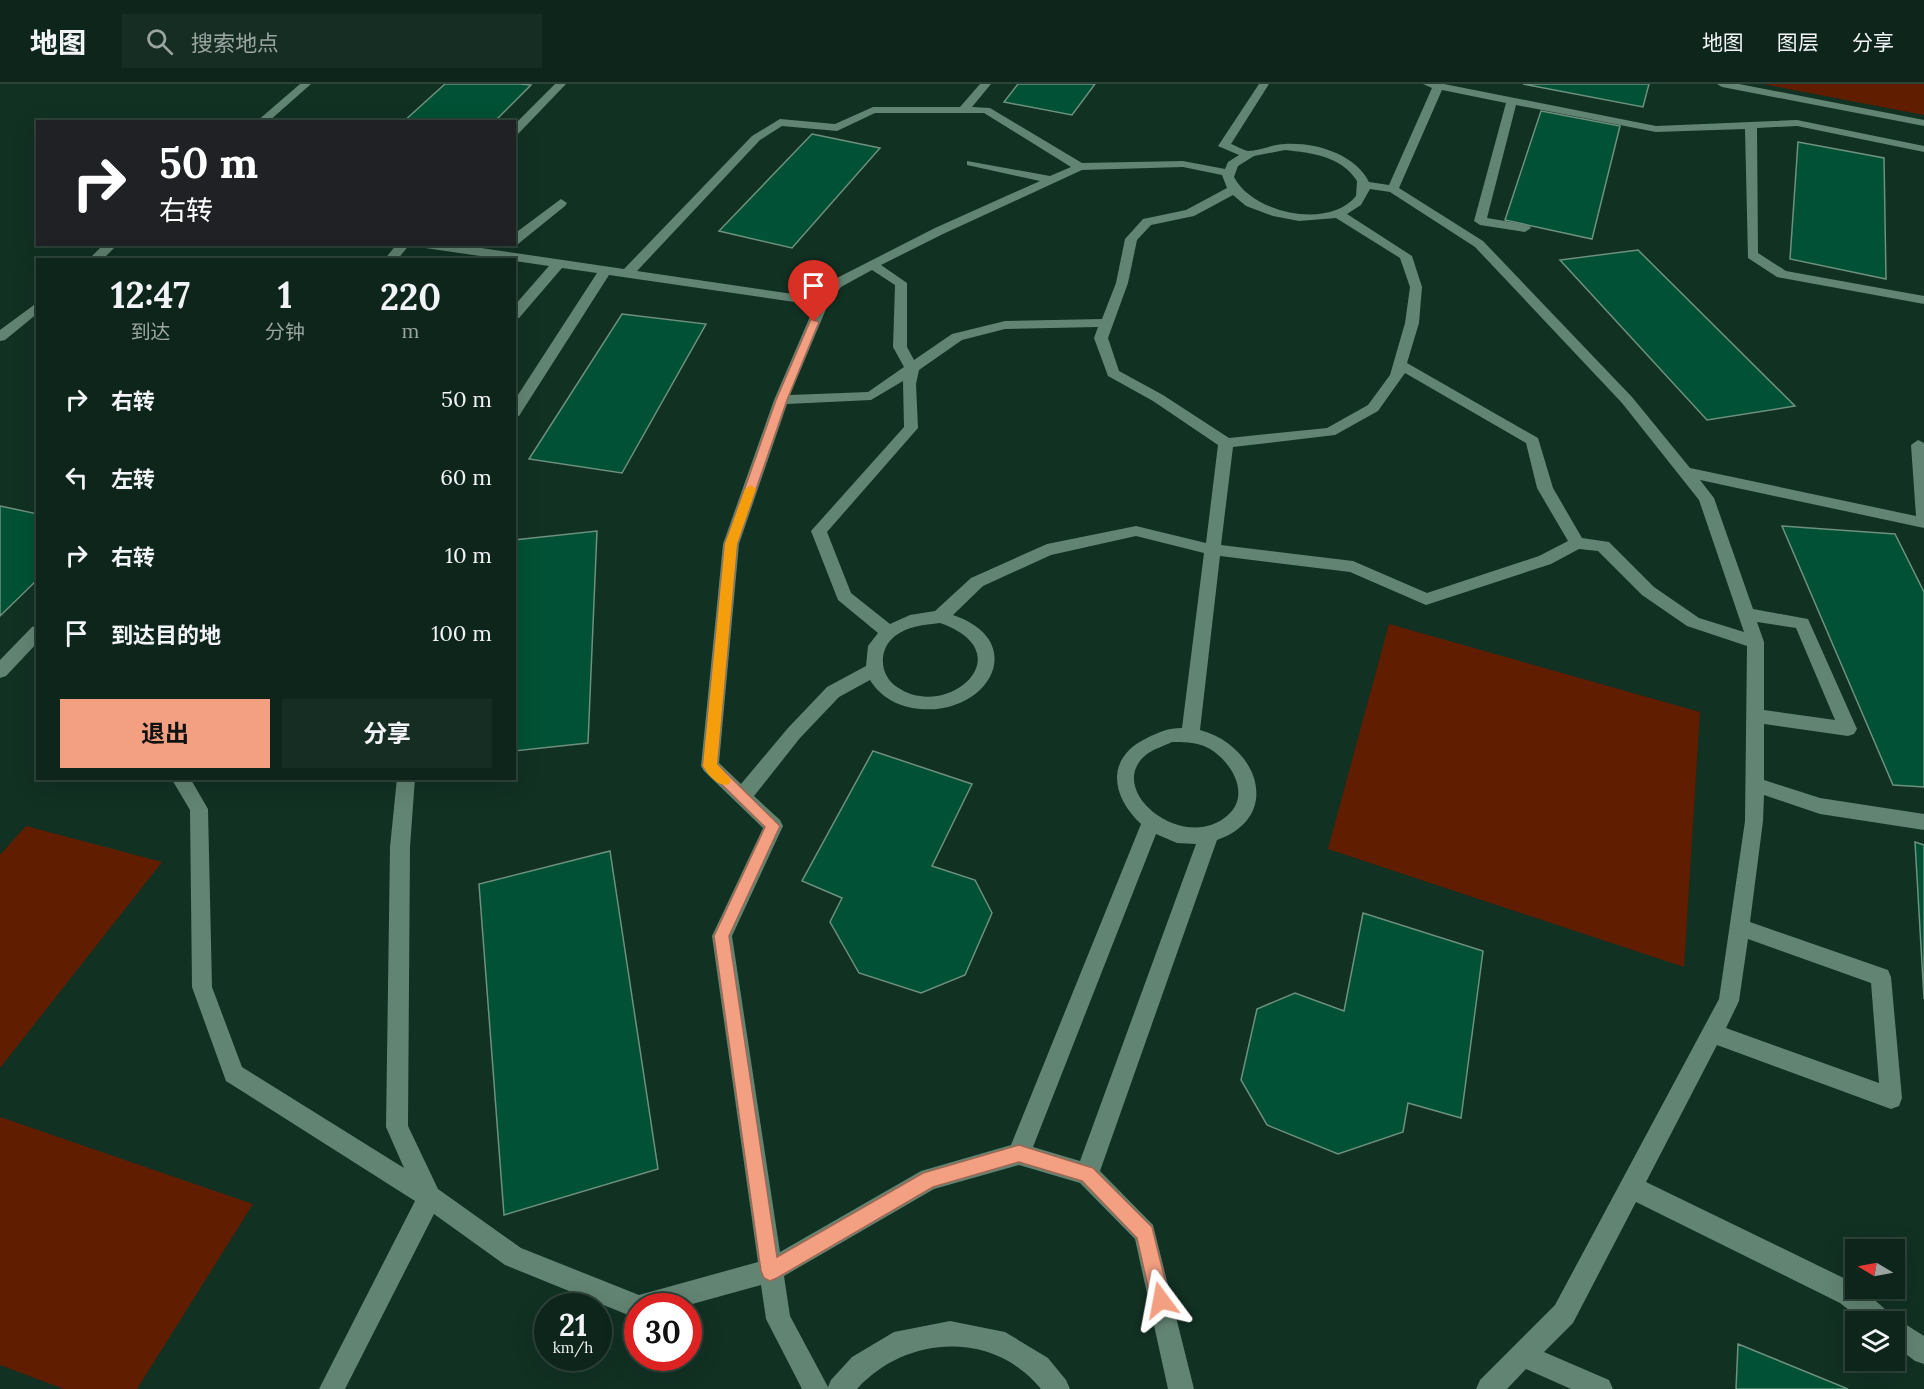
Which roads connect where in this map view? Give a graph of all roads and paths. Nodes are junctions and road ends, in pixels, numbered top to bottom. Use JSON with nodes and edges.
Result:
{"nodes":[{"id":1,"x":306,"y":84,"type":"edge"},
{"id":2,"x":561,"y":84,"type":"edge"},
{"id":3,"x":986,"y":84,"type":"edge"},
{"id":4,"x":1264,"y":84,"type":"edge"},
{"id":5,"x":1722,"y":84,"type":"edge"},
{"id":6,"x":1433,"y":85,"type":"edge"},
{"id":7,"x":1512,"y":100,"type":"junction"},
{"id":8,"x":963,"y":110,"type":"junction"},
{"id":9,"x":263,"y":120,"type":"edge"},
{"id":10,"x":1924,"y":123,"type":"edge"},
{"id":11,"x":1751,"y":124,"type":"junction"},
{"id":12,"x":516,"y":130,"type":"edge"},
{"id":13,"x":1924,"y":148,"type":"edge"},
{"id":14,"x":1247,"y":154,"type":"junction"},
{"id":15,"x":971,"y":164,"type":"dead end"},
{"id":16,"x":1080,"y":167,"type":"junction"},
{"id":17,"x":1228,"y":173,"type":"junction"},
{"id":18,"x":1052,"y":180,"type":"junction"},
{"id":19,"x":1365,"y":185,"type":"junction"},
{"id":20,"x":1394,"y":189,"type":"junction"},
{"id":21,"x":1233,"y":190,"type":"junction"},
{"id":22,"x":561,"y":202,"type":"dead end"},
{"id":23,"x":1339,"y":214,"type":"junction"},
{"id":24,"x":1525,"y":228,"type":"dead end"},
{"id":25,"x":516,"y":239,"type":"edge"},
{"id":26,"x":110,"y":246,"type":"edge"},
{"id":27,"x":402,"y":246,"type":"edge"},
{"id":28,"x":438,"y":246,"type":"edge"},
{"id":29,"x":509,"y":246,"type":"edge"},
{"id":30,"x":498,"y":255,"type":"junction"},
{"id":31,"x":96,"y":258,"type":"edge"},
{"id":32,"x":392,"y":258,"type":"edge"},
{"id":33,"x":558,"y":264,"type":"junction"},
{"id":34,"x":872,"y":265,"type":"junction"},
{"id":35,"x":605,"y":271,"type":"junction"},
{"id":36,"x":627,"y":274,"type":"junction"},
{"id":37,"x":1924,"y":300,"type":"edge"},
{"id":38,"x":823,"y":302,"type":"junction"},
{"id":39,"x":36,"y":308,"type":"edge"},
{"id":40,"x":516,"y":313,"type":"edge"},
{"id":41,"x":1107,"y":323,"type":"junction"},
{"id":42,"x":0,"y":337,"type":"edge"},
{"id":43,"x":1400,"y":364,"type":"junction"},
{"id":44,"x":912,"y":369,"type":"junction"},
{"id":45,"x":781,"y":400,"type":"junction"},
{"id":46,"x":516,"y":410,"type":"edge"},
{"id":47,"x":1226,"y":443,"type":"junction"},
{"id":48,"x":1918,"y":445,"type":"dead end"},
{"id":49,"x":1686,"y":472,"type":"junction"},
{"id":50,"x":1924,"y":522,"type":"edge"},
{"id":51,"x":1577,"y":543,"type":"junction"},
{"id":52,"x":1214,"y":550,"type":"junction"},
{"id":53,"x":1746,"y":614,"type":"junction"},
{"id":54,"x":940,"y":618,"type":"junction"},
{"id":55,"x":888,"y":631,"type":"junction"},
{"id":56,"x":1756,"y":642,"type":"junction"},
{"id":57,"x":31,"y":648,"type":"edge"},
{"id":58,"x":874,"y":670,"type":"junction"},
{"id":59,"x":0,"y":671,"type":"edge"},
{"id":60,"x":1755,"y":716,"type":"junction"},
{"id":61,"x":1190,"y":735,"type":"junction"},
{"id":62,"x":181,"y":780,"type":"edge"},
{"id":63,"x":406,"y":780,"type":"edge"},
{"id":64,"x":1754,"y":784,"type":"junction"},
{"id":65,"x":742,"y":797,"type":"junction"},
{"id":66,"x":1924,"y":822,"type":"edge"},
{"id":67,"x":1151,"y":824,"type":"junction"},
{"id":68,"x":1209,"y":835,"type":"junction"},
{"id":69,"x":1740,"y":927,"type":"junction"},
{"id":70,"x":1713,"y":1034,"type":"junction"},
{"id":71,"x":1019,"y":1154,"type":"junction"},
{"id":72,"x":1087,"y":1174,"type":"junction"},
{"id":73,"x":1631,"y":1187,"type":"junction"},
{"id":74,"x":430,"y":1197,"type":"junction"},
{"id":75,"x":770,"y":1271,"type":"junction"},
{"id":76,"x":691,"y":1293,"type":"edge"},
{"id":77,"x":624,"y":1301,"type":"edge"},
{"id":78,"x":1870,"y":1311,"type":"edge"},
{"id":79,"x":1905,"y":1337,"type":"edge"},
{"id":80,"x":1924,"y":1352,"type":"edge"},
{"id":81,"x":1523,"y":1356,"type":"junction"},
{"id":82,"x":332,"y":1389,"type":"edge"},
{"id":83,"x":816,"y":1389,"type":"edge"},
{"id":84,"x":840,"y":1389,"type":"edge"},
{"id":85,"x":1057,"y":1389,"type":"edge"},
{"id":86,"x":1181,"y":1389,"type":"edge"},
{"id":87,"x":1489,"y":1389,"type":"edge"},
{"id":88,"x":1600,"y":1389,"type":"edge"}],
"edges":[{"from":1,"to":9,"type":"street"},
{"from":2,"to":12,"type":"street"},
{"from":3,"to":8,"type":"street"},
{"from":4,"to":14,"type":"street"},
{"from":5,"to":10,"type":"street"},
{"from":6,"to":7,"type":"street"},
{"from":6,"to":20,"type":"street"},
{"from":7,"to":11,"type":"street"},
{"from":7,"to":24,"type":"street"},
{"from":8,"to":16,"type":"street"},
{"from":8,"to":36,"type":"street"},
{"from":11,"to":13,"type":"street"},
{"from":11,"to":37,"type":"street"},
{"from":14,"to":17,"type":"street"},
{"from":14,"to":19,"type":"street"},
{"from":15,"to":18,"type":"street"},
{"from":16,"to":17,"type":"street"},
{"from":16,"to":18,"type":"street"},
{"from":17,"to":21,"type":"street"},
{"from":18,"to":34,"type":"street"},
{"from":19,"to":20,"type":"street"},
{"from":19,"to":23,"type":"street"},
{"from":20,"to":49,"type":"street"},
{"from":21,"to":23,"type":"street"},
{"from":21,"to":41,"type":"street"},
{"from":22,"to":25,"type":"street"},
{"from":23,"to":43,"type":"street"},
{"from":26,"to":31,"type":"street"},
{"from":27,"to":32,"type":"street"},
{"from":28,"to":30,"type":"street"},
{"from":29,"to":30,"type":"street"},
{"from":30,"to":33,"type":"street"},
{"from":33,"to":35,"type":"street"},
{"from":33,"to":40,"type":"street"},
{"from":34,"to":38,"type":"street"},
{"from":34,"to":44,"type":"street"},
{"from":35,"to":36,"type":"street"},
{"from":35,"to":46,"type":"street"},
{"from":36,"to":38,"type":"street"},
{"from":38,"to":45,"type":"street"},
{"from":39,"to":42,"type":"street"},
{"from":41,"to":44,"type":"street"},
{"from":41,"to":47,"type":"street"},
{"from":43,"to":47,"type":"street"},
{"from":43,"to":51,"type":"street"},
{"from":44,"to":45,"type":"street"},
{"from":44,"to":55,"type":"street"},
{"from":45,"to":65,"type":"street"},
{"from":47,"to":52,"type":"street"},
{"from":48,"to":50,"type":"street"},
{"from":49,"to":50,"type":"street"},
{"from":49,"to":53,"type":"street"},
{"from":51,"to":52,"type":"street"},
{"from":51,"to":56,"type":"street"},
{"from":52,"to":54,"type":"street"},
{"from":52,"to":61,"type":"street"},
{"from":53,"to":56,"type":"street"},
{"from":53,"to":60,"type":"street"},
{"from":54,"to":55,"type":"street"},
{"from":54,"to":58,"type":"street"},
{"from":55,"to":58,"type":"street"},
{"from":56,"to":60,"type":"street"},
{"from":57,"to":59,"type":"street"},
{"from":58,"to":65,"type":"street"},
{"from":60,"to":64,"type":"street"},
{"from":61,"to":67,"type":"street"},
{"from":61,"to":68,"type":"street"},
{"from":62,"to":74,"type":"street"},
{"from":63,"to":74,"type":"street"},
{"from":64,"to":66,"type":"street"},
{"from":64,"to":69,"type":"street"},
{"from":65,"to":75,"type":"street"},
{"from":67,"to":68,"type":"street"},
{"from":67,"to":71,"type":"street"},
{"from":68,"to":72,"type":"street"},
{"from":69,"to":70,"type":"street"},
{"from":69,"to":70,"type":"street"},
{"from":70,"to":73,"type":"street"},
{"from":71,"to":72,"type":"street"},
{"from":71,"to":75,"type":"street"},
{"from":72,"to":86,"type":"street"},
{"from":73,"to":78,"type":"street"},
{"from":73,"to":81,"type":"street"},
{"from":74,"to":77,"type":"street"},
{"from":74,"to":82,"type":"street"},
{"from":75,"to":76,"type":"street"},
{"from":75,"to":83,"type":"street"},
{"from":79,"to":80,"type":"street"},
{"from":81,"to":87,"type":"street"},
{"from":81,"to":88,"type":"street"},
{"from":84,"to":85,"type":"street"}]}
